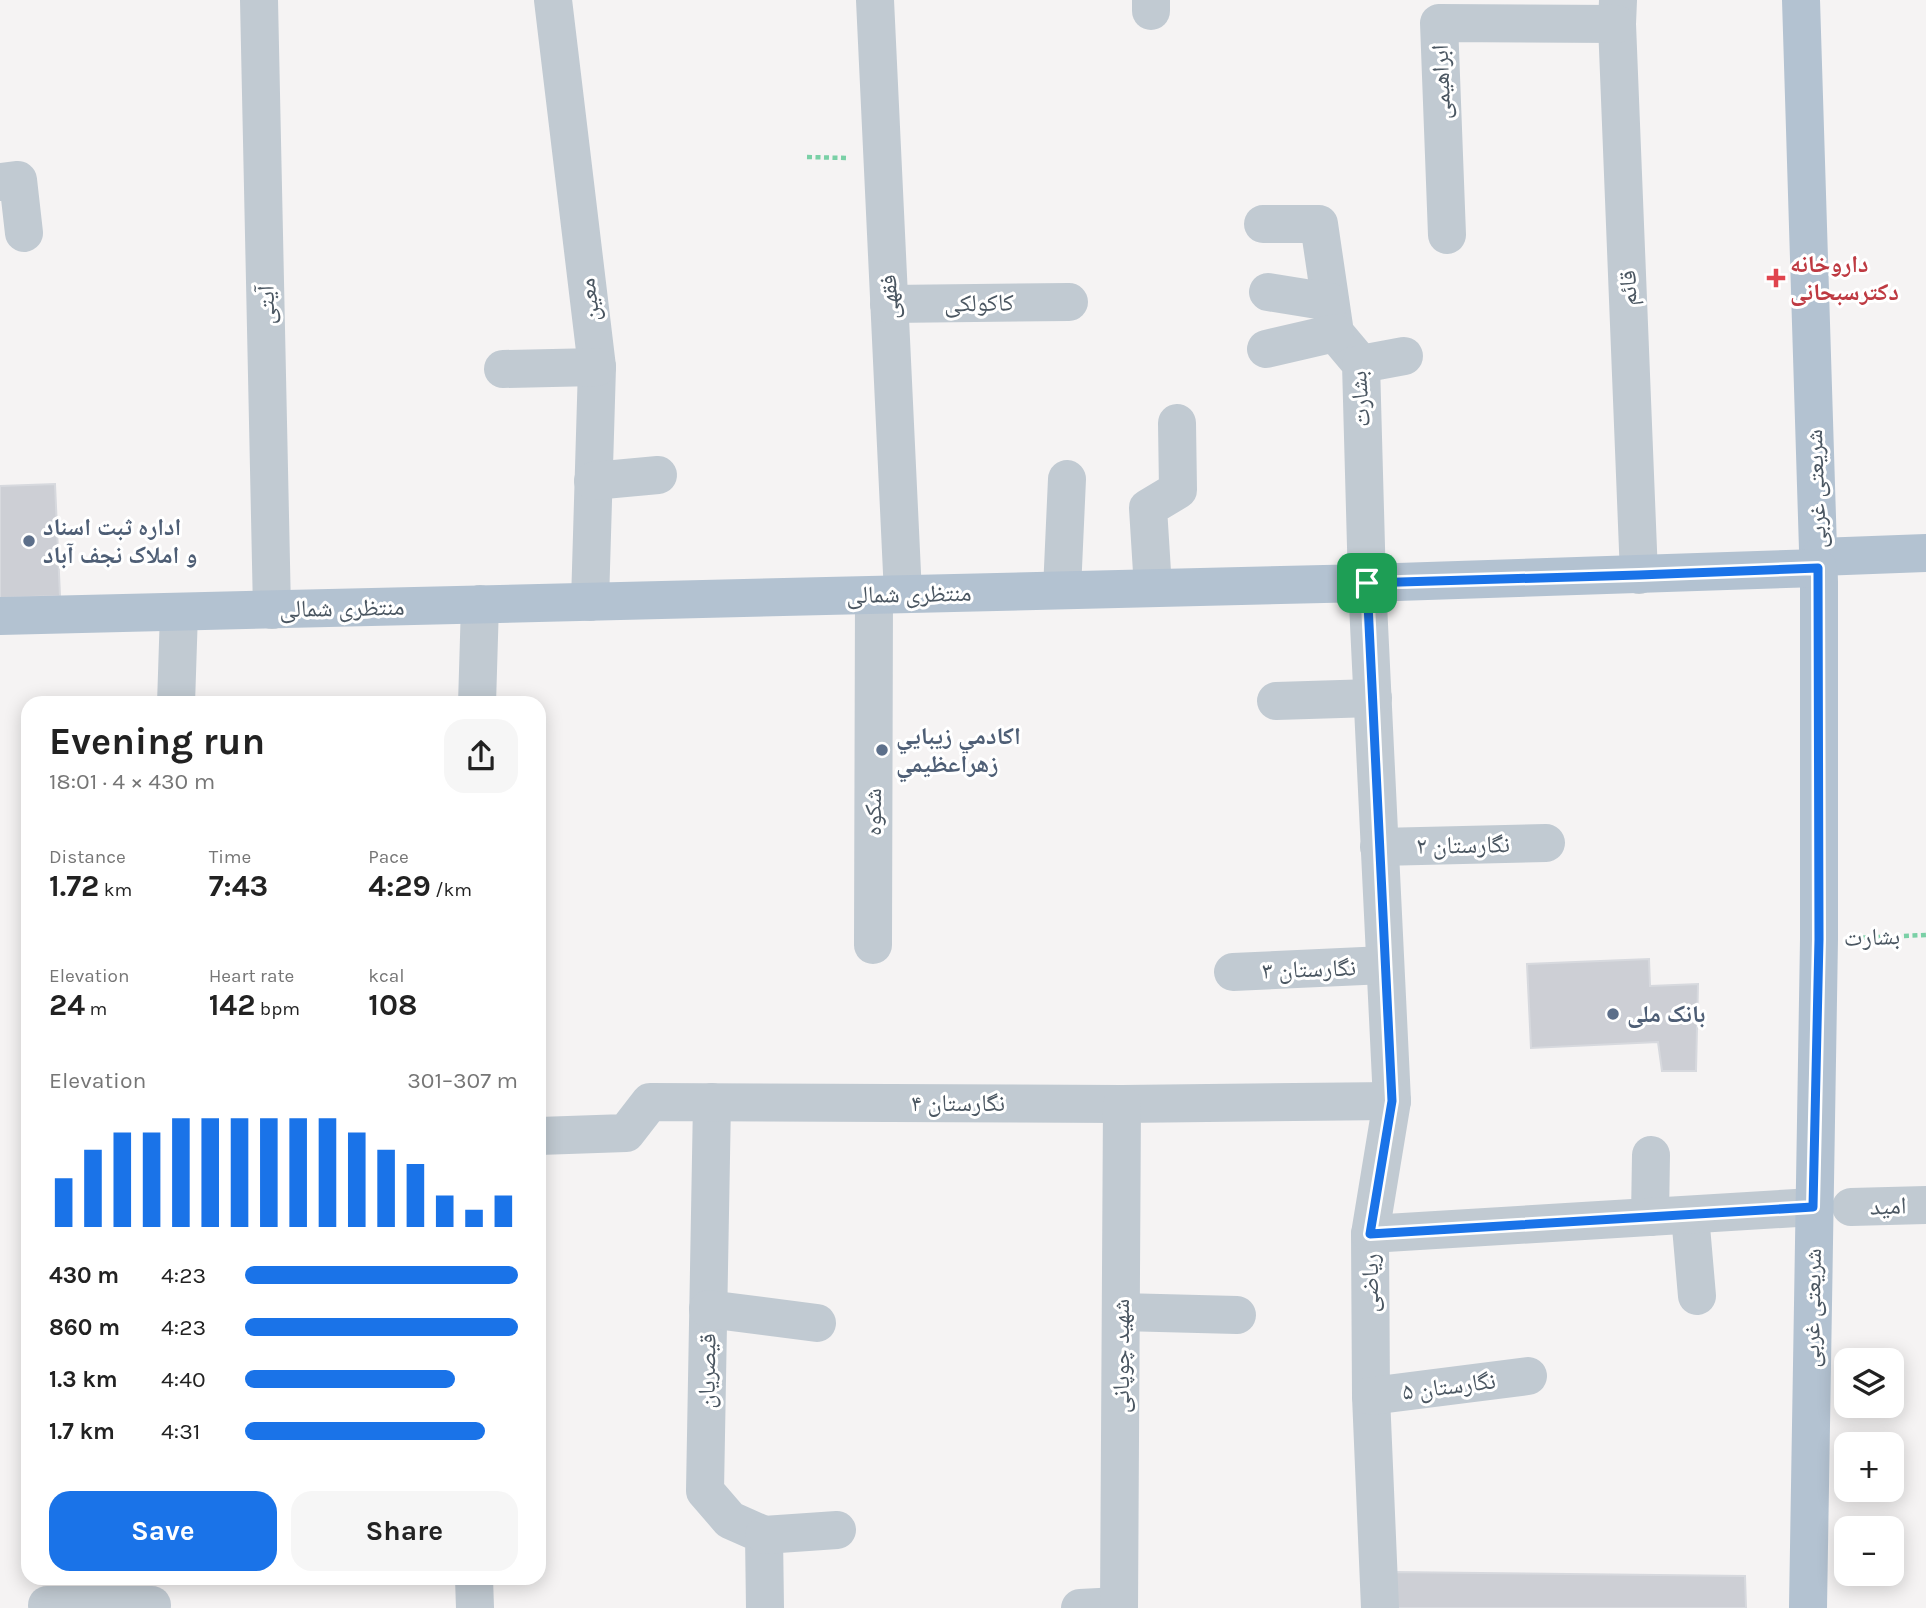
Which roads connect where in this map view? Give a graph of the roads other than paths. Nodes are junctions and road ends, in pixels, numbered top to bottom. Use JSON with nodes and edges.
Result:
{"nodes":[{"id":1,"x":259,"y":0,"type":"edge"},
{"id":2,"x":553,"y":0,"type":"edge"},
{"id":3,"x":875,"y":0,"type":"edge"},
{"id":4,"x":1801,"y":0,"type":"edge"},
{"id":5,"x":1617,"y":12,"type":"edge"},
{"id":6,"x":0,"y":181,"type":"edge"},
{"id":7,"x":1263,"y":224,"type":"dead end"},
{"id":8,"x":24,"y":233,"type":"dead end"},
{"id":9,"x":1447,"y":235,"type":"dead end"},
{"id":10,"x":1268,"y":292,"type":"dead end"},
{"id":11,"x":1069,"y":302,"type":"dead end"},
{"id":12,"x":890,"y":304,"type":"junction"},
{"id":13,"x":1332,"y":317,"type":"junction"},
{"id":14,"x":1266,"y":349,"type":"dead end"},
{"id":15,"x":1404,"y":356,"type":"dead end"},
{"id":16,"x":1361,"y":364,"type":"junction"},
{"id":17,"x":597,"y":367,"type":"junction"},
{"id":18,"x":503,"y":369,"type":"dead end"},
{"id":19,"x":1177,"y":424,"type":"dead end"},
{"id":20,"x":658,"y":475,"type":"dead end"},
{"id":21,"x":1066,"y":479,"type":"dead end"},
{"id":22,"x":593,"y":481,"type":"junction"},
{"id":23,"x":1926,"y":553,"type":"edge"},
{"id":24,"x":1819,"y":569,"type":"junction"},
{"id":25,"x":1639,"y":575,"type":"junction"},
{"id":26,"x":1926,"y":577,"type":"edge"},
{"id":27,"x":1367,"y":583,"type":"junction"},
{"id":28,"x":1153,"y":588,"type":"junction"},
{"id":29,"x":1062,"y":590,"type":"junction"},
{"id":30,"x":888,"y":594,"type":"junction"},
{"id":31,"x":590,"y":602,"type":"junction"},
{"id":32,"x":480,"y":604,"type":"junction"},
{"id":33,"x":272,"y":610,"type":"junction"},
{"id":34,"x":179,"y":612,"type":"junction"},
{"id":35,"x":0,"y":616,"type":"edge"},
{"id":36,"x":176,"y":696,"type":"edge"},
{"id":37,"x":477,"y":696,"type":"edge"},
{"id":38,"x":1373,"y":698,"type":"junction"},
{"id":39,"x":1276,"y":701,"type":"dead end"},
{"id":40,"x":1546,"y":843,"type":"dead end"},
{"id":41,"x":1380,"y":847,"type":"junction"},
{"id":42,"x":873,"y":945,"type":"dead end"},
{"id":43,"x":1385,"y":965,"type":"junction"},
{"id":44,"x":1233,"y":972,"type":"dead end"},
{"id":45,"x":1392,"y":1101,"type":"junction"},
{"id":46,"x":712,"y":1102,"type":"junction"},
{"id":47,"x":1122,"y":1104,"type":"junction"},
{"id":48,"x":546,"y":1136,"type":"edge"},
{"id":49,"x":1651,"y":1155,"type":"dead end"},
{"id":50,"x":1926,"y":1205,"type":"edge"},
{"id":51,"x":1832,"y":1207,"type":"junction"},
{"id":52,"x":1690,"y":1215,"type":"junction"},
{"id":53,"x":1650,"y":1217,"type":"junction"},
{"id":54,"x":1370,"y":1234,"type":"junction"},
{"id":55,"x":1697,"y":1296,"type":"dead end"},
{"id":56,"x":708,"y":1309,"type":"junction"},
{"id":57,"x":1121,"y":1312,"type":"junction"},
{"id":58,"x":1237,"y":1315,"type":"dead end"},
{"id":59,"x":817,"y":1323,"type":"dead end"},
{"id":60,"x":1528,"y":1376,"type":"dead end"},
{"id":61,"x":1371,"y":1396,"type":"junction"},
{"id":62,"x":837,"y":1530,"type":"dead end"},
{"id":63,"x":764,"y":1535,"type":"junction"},
{"id":64,"x":474,"y":1585,"type":"edge"},
{"id":65,"x":152,"y":1597,"type":"edge"},
{"id":66,"x":47,"y":1605,"type":"dead end"},
{"id":67,"x":1119,"y":1607,"type":"edge"},
{"id":68,"x":475,"y":1608,"type":"edge"},
{"id":69,"x":765,"y":1608,"type":"edge"},
{"id":70,"x":1080,"y":1608,"type":"edge"},
{"id":71,"x":1380,"y":1608,"type":"edge"},
{"id":72,"x":1808,"y":1608,"type":"edge"}],
"edges":[{"from":1,"to":33,"type":"street","name":"آیتی"},
{"from":2,"to":17,"type":"street","name":"معین"},
{"from":3,"to":12,"type":"street","name":"فقهی"},
{"from":4,"to":24,"type":"main road","name":"شریعتی غربی"},
{"from":5,"to":9,"type":"street","name":"ابراهیمی"},
{"from":5,"to":25,"type":"street","name":"قائم"},
{"from":6,"to":8,"type":"street"},
{"from":7,"to":13,"type":"street"},
{"from":10,"to":13,"type":"street"},
{"from":11,"to":12,"type":"street","name":"کاکولکی"},
{"from":12,"to":30,"type":"street","name":"فقهی"},
{"from":13,"to":14,"type":"street"},
{"from":13,"to":16,"type":"street","name":"بشارت"},
{"from":15,"to":16,"type":"street"},
{"from":16,"to":27,"type":"street","name":"بشارت"},
{"from":17,"to":18,"type":"street"},
{"from":17,"to":22,"type":"street","name":"معین"},
{"from":19,"to":28,"type":"street"},
{"from":20,"to":22,"type":"street"},
{"from":21,"to":29,"type":"street"},
{"from":22,"to":31,"type":"street","name":"معین"},
{"from":23,"to":24,"type":"main road"},
{"from":24,"to":25,"type":"main road","name":"منتظری شمالی"},
{"from":24,"to":26,"type":"main road"},
{"from":24,"to":51,"type":"main road","name":"شریعتی غربی"},
{"from":25,"to":27,"type":"main road","name":"منتظری شمالی"},
{"from":27,"to":28,"type":"main road","name":"منتظری شمالی"},
{"from":27,"to":38,"type":"street","name":"ریاضی"},
{"from":28,"to":29,"type":"main road","name":"منتظری شمالی"},
{"from":29,"to":30,"type":"main road","name":"منتظری شمالی"},
{"from":30,"to":31,"type":"main road","name":"منتظری شمالی"},
{"from":30,"to":42,"type":"street","name":"شکوه"},
{"from":31,"to":32,"type":"main road","name":"منتظری شمالی"},
{"from":32,"to":33,"type":"main road","name":"منتظری شمالی"},
{"from":32,"to":37,"type":"street"},
{"from":33,"to":34,"type":"main road","name":"منتظری شمالی"},
{"from":34,"to":35,"type":"main road","name":"منتظری شمالی"},
{"from":34,"to":36,"type":"street"},
{"from":38,"to":39,"type":"street"},
{"from":38,"to":41,"type":"street","name":"ریاضی"},
{"from":40,"to":41,"type":"street","name":"نگارستان ۲"},
{"from":41,"to":43,"type":"street","name":"ریاضی"},
{"from":43,"to":44,"type":"street","name":"نگارستان ۳"},
{"from":43,"to":45,"type":"street","name":"ریاضی"},
{"from":45,"to":47,"type":"street","name":"نگارستان ۴"},
{"from":45,"to":54,"type":"street","name":"ریاضی"},
{"from":46,"to":47,"type":"street","name":"نگارستان ۴"},
{"from":46,"to":48,"type":"street","name":"نگارستان ۴"},
{"from":46,"to":56,"type":"street","name":"قیصریان"},
{"from":47,"to":57,"type":"street","name":"شهید چوپانی"},
{"from":49,"to":53,"type":"street"},
{"from":50,"to":51,"type":"street","name":"امید"},
{"from":51,"to":52,"type":"street","name":"امید"},
{"from":51,"to":72,"type":"main road","name":"شریعتی غربی"},
{"from":52,"to":53,"type":"street","name":"امید"},
{"from":52,"to":55,"type":"street"},
{"from":53,"to":54,"type":"street","name":"امید"},
{"from":54,"to":61,"type":"street","name":"ریاضی"},
{"from":56,"to":59,"type":"street"},
{"from":56,"to":63,"type":"street","name":"قیصریان"},
{"from":57,"to":58,"type":"street"},
{"from":57,"to":67,"type":"street","name":"شهید چوپانی"},
{"from":60,"to":61,"type":"street","name":"نگارستان ۵"},
{"from":61,"to":71,"type":"street","name":"ریاضی"},
{"from":62,"to":63,"type":"street"},
{"from":63,"to":69,"type":"street"},
{"from":64,"to":68,"type":"street"},
{"from":65,"to":66,"type":"street"},
{"from":67,"to":70,"type":"street"}]}
